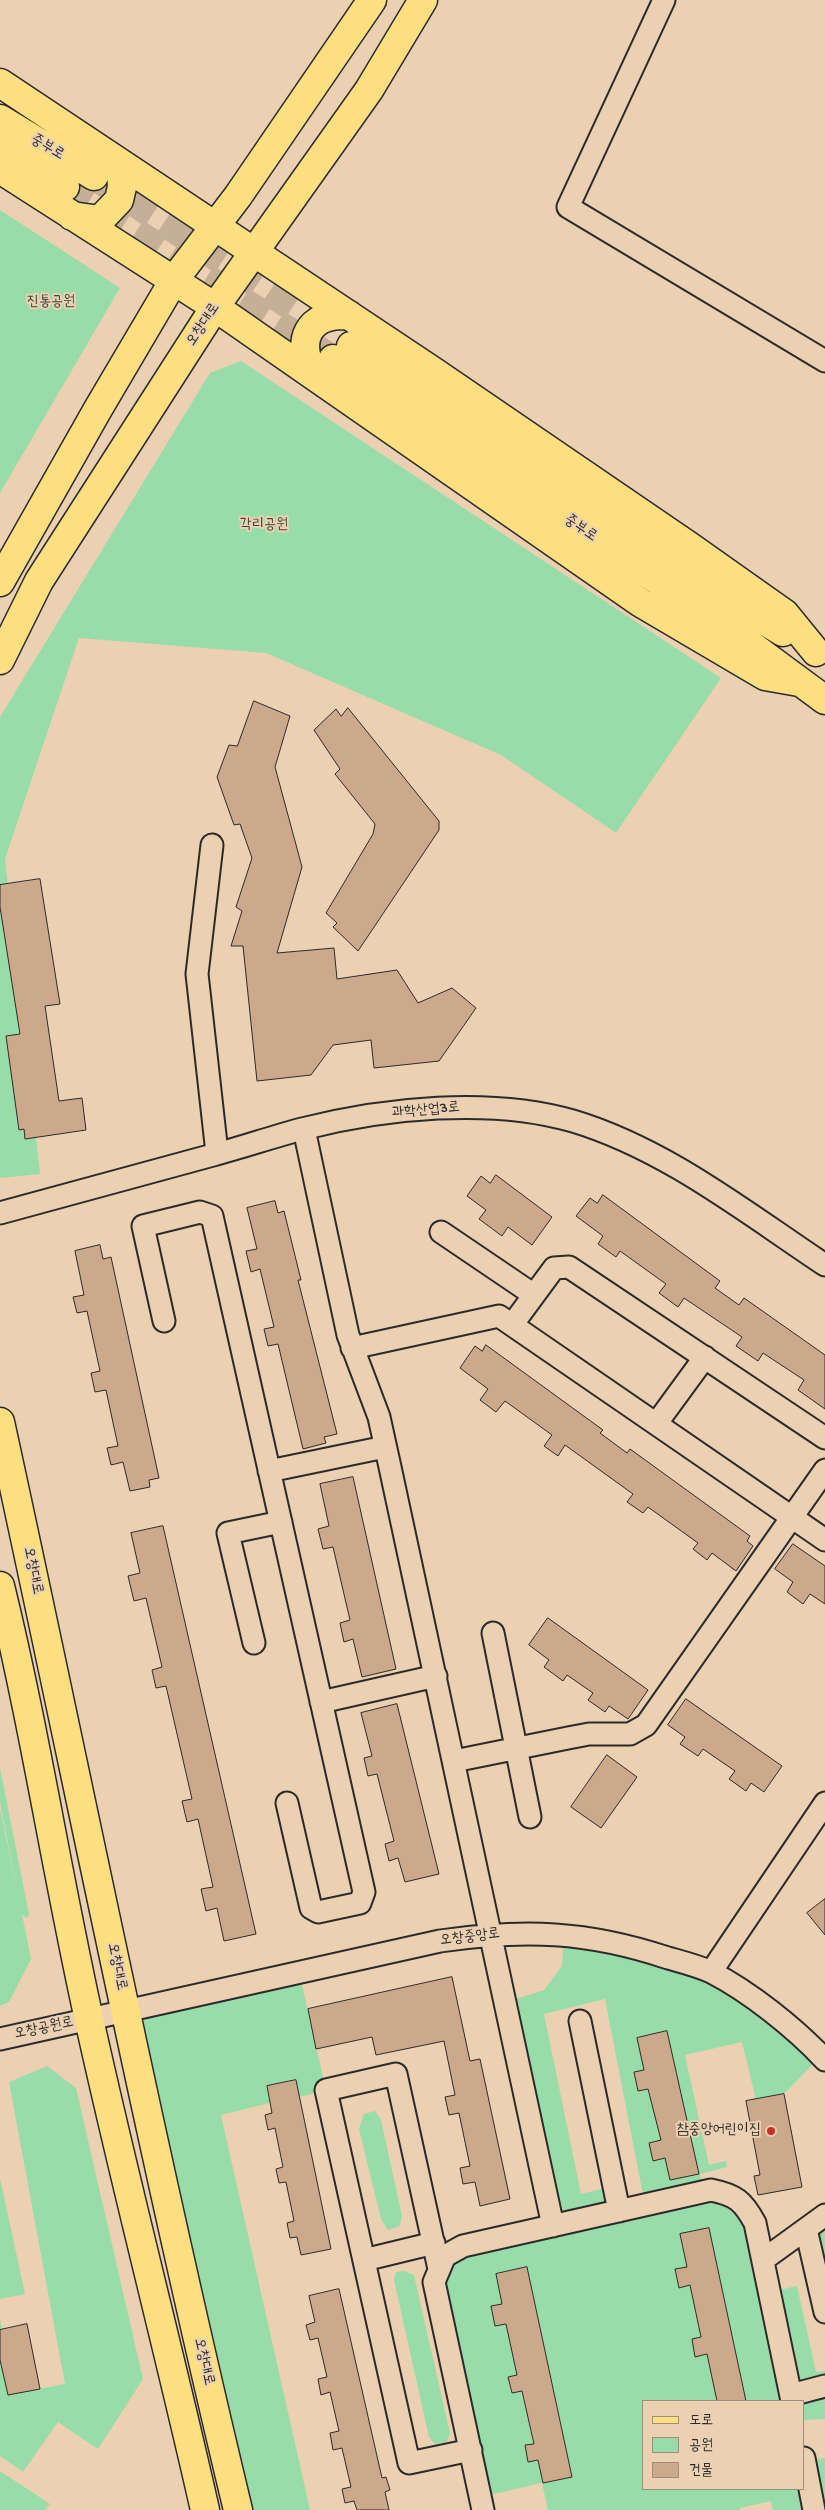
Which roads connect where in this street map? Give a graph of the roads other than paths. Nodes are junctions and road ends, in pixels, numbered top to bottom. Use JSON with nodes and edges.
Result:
{"nodes":[{"id":1,"x":372,"y":0,"type":"edge"},
{"id":2,"x":423,"y":0,"type":"edge"},
{"id":3,"x":664,"y":0,"type":"edge"},
{"id":4,"x":0,"y":83,"type":"edge"},
{"id":5,"x":0,"y":119,"type":"edge"},
{"id":6,"x":0,"y":142,"type":"edge"},
{"id":7,"x":100,"y":150,"type":"junction"},
{"id":8,"x":0,"y":169,"type":"edge"},
{"id":9,"x":94,"y":176,"type":"tunnel mouth"},
{"id":10,"x":65,"y":187,"type":"tunnel mouth"},
{"id":11,"x":70,"y":216,"type":"junction"},
{"id":12,"x":214,"y":225,"type":"junction"},
{"id":13,"x":253,"y":251,"type":"junction"},
{"id":14,"x":174,"y":280,"type":"junction"},
{"id":15,"x":215,"y":307,"type":"junction"},
{"id":16,"x":349,"y":315,"type":"junction"},
{"id":17,"x":333,"y":360,"type":"junction"},
{"id":18,"x":825,"y":361,"type":"edge"},
{"id":19,"x":0,"y":582,"type":"edge"},
{"id":20,"x":821,"y":655,"type":"edge"},
{"id":21,"x":0,"y":660,"type":"edge"},
{"id":22,"x":825,"y":700,"type":"edge"},
{"id":23,"x":212,"y":845,"type":"dead end"},
{"id":24,"x":304,"y":1128,"type":"junction"},
{"id":25,"x":217,"y":1154,"type":"junction"},
{"id":26,"x":0,"y":1213,"type":"edge"},
{"id":27,"x":441,"y":1232,"type":"dead end"},
{"id":28,"x":825,"y":1264,"type":"edge"},
{"id":29,"x":534,"y":1296,"type":"junction"},
{"id":30,"x":164,"y":1321,"type":"dead end"},
{"id":31,"x":512,"y":1325,"type":"junction"},
{"id":32,"x":352,"y":1348,"type":"junction"},
{"id":33,"x":704,"y":1357,"type":"junction"},
{"id":34,"x":0,"y":1422,"type":"edge"},
{"id":35,"x":656,"y":1424,"type":"junction"},
{"id":36,"x":825,"y":1438,"type":"edge"},
{"id":37,"x":386,"y":1446,"type":"junction"},
{"id":38,"x":825,"y":1470,"type":"edge"},
{"id":39,"x":269,"y":1471,"type":"junction"},
{"id":40,"x":791,"y":1518,"type":"junction"},
{"id":41,"x":281,"y":1522,"type":"junction"},
{"id":42,"x":825,"y":1540,"type":"edge"},
{"id":43,"x":0,"y":1586,"type":"edge"},
{"id":44,"x":493,"y":1633,"type":"dead end"},
{"id":45,"x":254,"y":1644,"type":"dead end"},
{"id":46,"x":436,"y":1676,"type":"junction"},
{"id":47,"x":322,"y":1702,"type":"junction"},
{"id":48,"x":516,"y":1748,"type":"junction"},
{"id":49,"x":454,"y":1761,"type":"junction"},
{"id":50,"x":287,"y":1803,"type":"dead end"},
{"id":51,"x":825,"y":1803,"type":"edge"},
{"id":52,"x":530,"y":1817,"type":"dead end"},
{"id":53,"x":491,"y":1934,"type":"junction"},
{"id":54,"x":711,"y":1972,"type":"junction"},
{"id":55,"x":126,"y":2012,"type":"junction"},
{"id":56,"x":89,"y":2020,"type":"junction"},
{"id":57,"x":580,"y":2021,"type":"dead end"},
{"id":58,"x":0,"y":2038,"type":"edge"},
{"id":59,"x":825,"y":2060,"type":"edge"},
{"id":60,"x":618,"y":2211,"type":"junction"},
{"id":61,"x":825,"y":2215,"type":"edge"},
{"id":62,"x":553,"y":2226,"type":"junction"},
{"id":63,"x":806,"y":2229,"type":"junction"},
{"id":64,"x":434,"y":2243,"type":"junction"},
{"id":65,"x":364,"y":2260,"type":"junction"},
{"id":66,"x":763,"y":2260,"type":"junction"},
{"id":67,"x":439,"y":2269,"type":"junction"},
{"id":68,"x":825,"y":2312,"type":"edge"},
{"id":69,"x":825,"y":2386,"type":"edge"},
{"id":70,"x":792,"y":2398,"type":"edge"},
{"id":71,"x":471,"y":2450,"type":"junction"},
{"id":72,"x":805,"y":2463,"type":"edge"},
{"id":73,"x":206,"y":2510,"type":"edge"},
{"id":74,"x":238,"y":2510,"type":"edge"},
{"id":75,"x":484,"y":2510,"type":"edge"},
{"id":76,"x":814,"y":2510,"type":"edge"}],
"edges":[{"from":1,"to":12,"type":"main road"},
{"from":2,"to":13,"type":"main road","name":"오창대로"},
{"from":3,"to":18,"type":"street"},
{"from":4,"to":7,"type":"main road"},
{"from":5,"to":9,"type":"main road","name":"중부로"},
{"from":6,"to":10,"type":"main road","name":"중부로"},
{"from":7,"to":11,"type":"main road"},
{"from":7,"to":12,"type":"main road"},
{"from":8,"to":11,"type":"main road"},
{"from":11,"to":14,"type":"main road"},
{"from":12,"to":13,"type":"main road"},
{"from":12,"to":14,"type":"main road"},
{"from":13,"to":15,"type":"main road","name":"오창대로"},
{"from":13,"to":16,"type":"main road"},
{"from":14,"to":15,"type":"main road"},
{"from":14,"to":19,"type":"main road"},
{"from":15,"to":17,"type":"main road"},
{"from":15,"to":21,"type":"main road","name":"오창대로"},
{"from":16,"to":17,"type":"main road"},
{"from":16,"to":20,"type":"main road"},
{"from":17,"to":20,"type":"main road","name":"중부로"},
{"from":17,"to":22,"type":"main road"},
{"from":23,"to":25,"type":"street"},
{"from":24,"to":25,"type":"street","name":"과학산업3로"},
{"from":24,"to":28,"type":"street","name":"과학산업3로"},
{"from":24,"to":32,"type":"street"},
{"from":25,"to":26,"type":"street","name":"과학산업3로"},
{"from":27,"to":29,"type":"street"},
{"from":29,"to":31,"type":"street"},
{"from":29,"to":33,"type":"street"},
{"from":30,"to":39,"type":"street"},
{"from":31,"to":32,"type":"street"},
{"from":31,"to":35,"type":"street"},
{"from":32,"to":37,"type":"street"},
{"from":33,"to":35,"type":"street"},
{"from":33,"to":36,"type":"street"},
{"from":34,"to":55,"type":"main road","name":"오창대로"},
{"from":35,"to":40,"type":"street"},
{"from":37,"to":39,"type":"street"},
{"from":37,"to":46,"type":"street"},
{"from":38,"to":40,"type":"street"},
{"from":39,"to":41,"type":"street"},
{"from":40,"to":42,"type":"street"},
{"from":40,"to":48,"type":"street"},
{"from":41,"to":45,"type":"street"},
{"from":41,"to":47,"type":"street"},
{"from":43,"to":56,"type":"main road","name":"오창대로"},
{"from":44,"to":48,"type":"street"},
{"from":46,"to":47,"type":"street"},
{"from":46,"to":49,"type":"street"},
{"from":47,"to":50,"type":"street"},
{"from":48,"to":49,"type":"street"},
{"from":48,"to":52,"type":"street"},
{"from":49,"to":53,"type":"street"},
{"from":51,"to":54,"type":"street"},
{"from":53,"to":54,"type":"street","name":"오창중앙로"},
{"from":53,"to":55,"type":"street","name":"오창중앙로"},
{"from":53,"to":62,"type":"street"},
{"from":54,"to":59,"type":"street","name":"오창중앙로"},
{"from":55,"to":56,"type":"street","name":"오창중앙로"},
{"from":55,"to":74,"type":"main road","name":"오창대로"},
{"from":56,"to":58,"type":"street","name":"오창공원로"},
{"from":56,"to":73,"type":"main road","name":"오창대로"},
{"from":57,"to":60,"type":"street"},
{"from":60,"to":62,"type":"street"},
{"from":60,"to":66,"type":"street"},
{"from":61,"to":63,"type":"street"},
{"from":62,"to":67,"type":"street"},
{"from":63,"to":66,"type":"street"},
{"from":63,"to":68,"type":"street"},
{"from":64,"to":65,"type":"street"},
{"from":64,"to":65,"type":"street"},
{"from":64,"to":67,"type":"street"},
{"from":65,"to":71,"type":"street"},
{"from":66,"to":70,"type":"street"},
{"from":67,"to":71,"type":"street"},
{"from":69,"to":70,"type":"street"},
{"from":71,"to":75,"type":"street"},
{"from":72,"to":76,"type":"street"}]}
